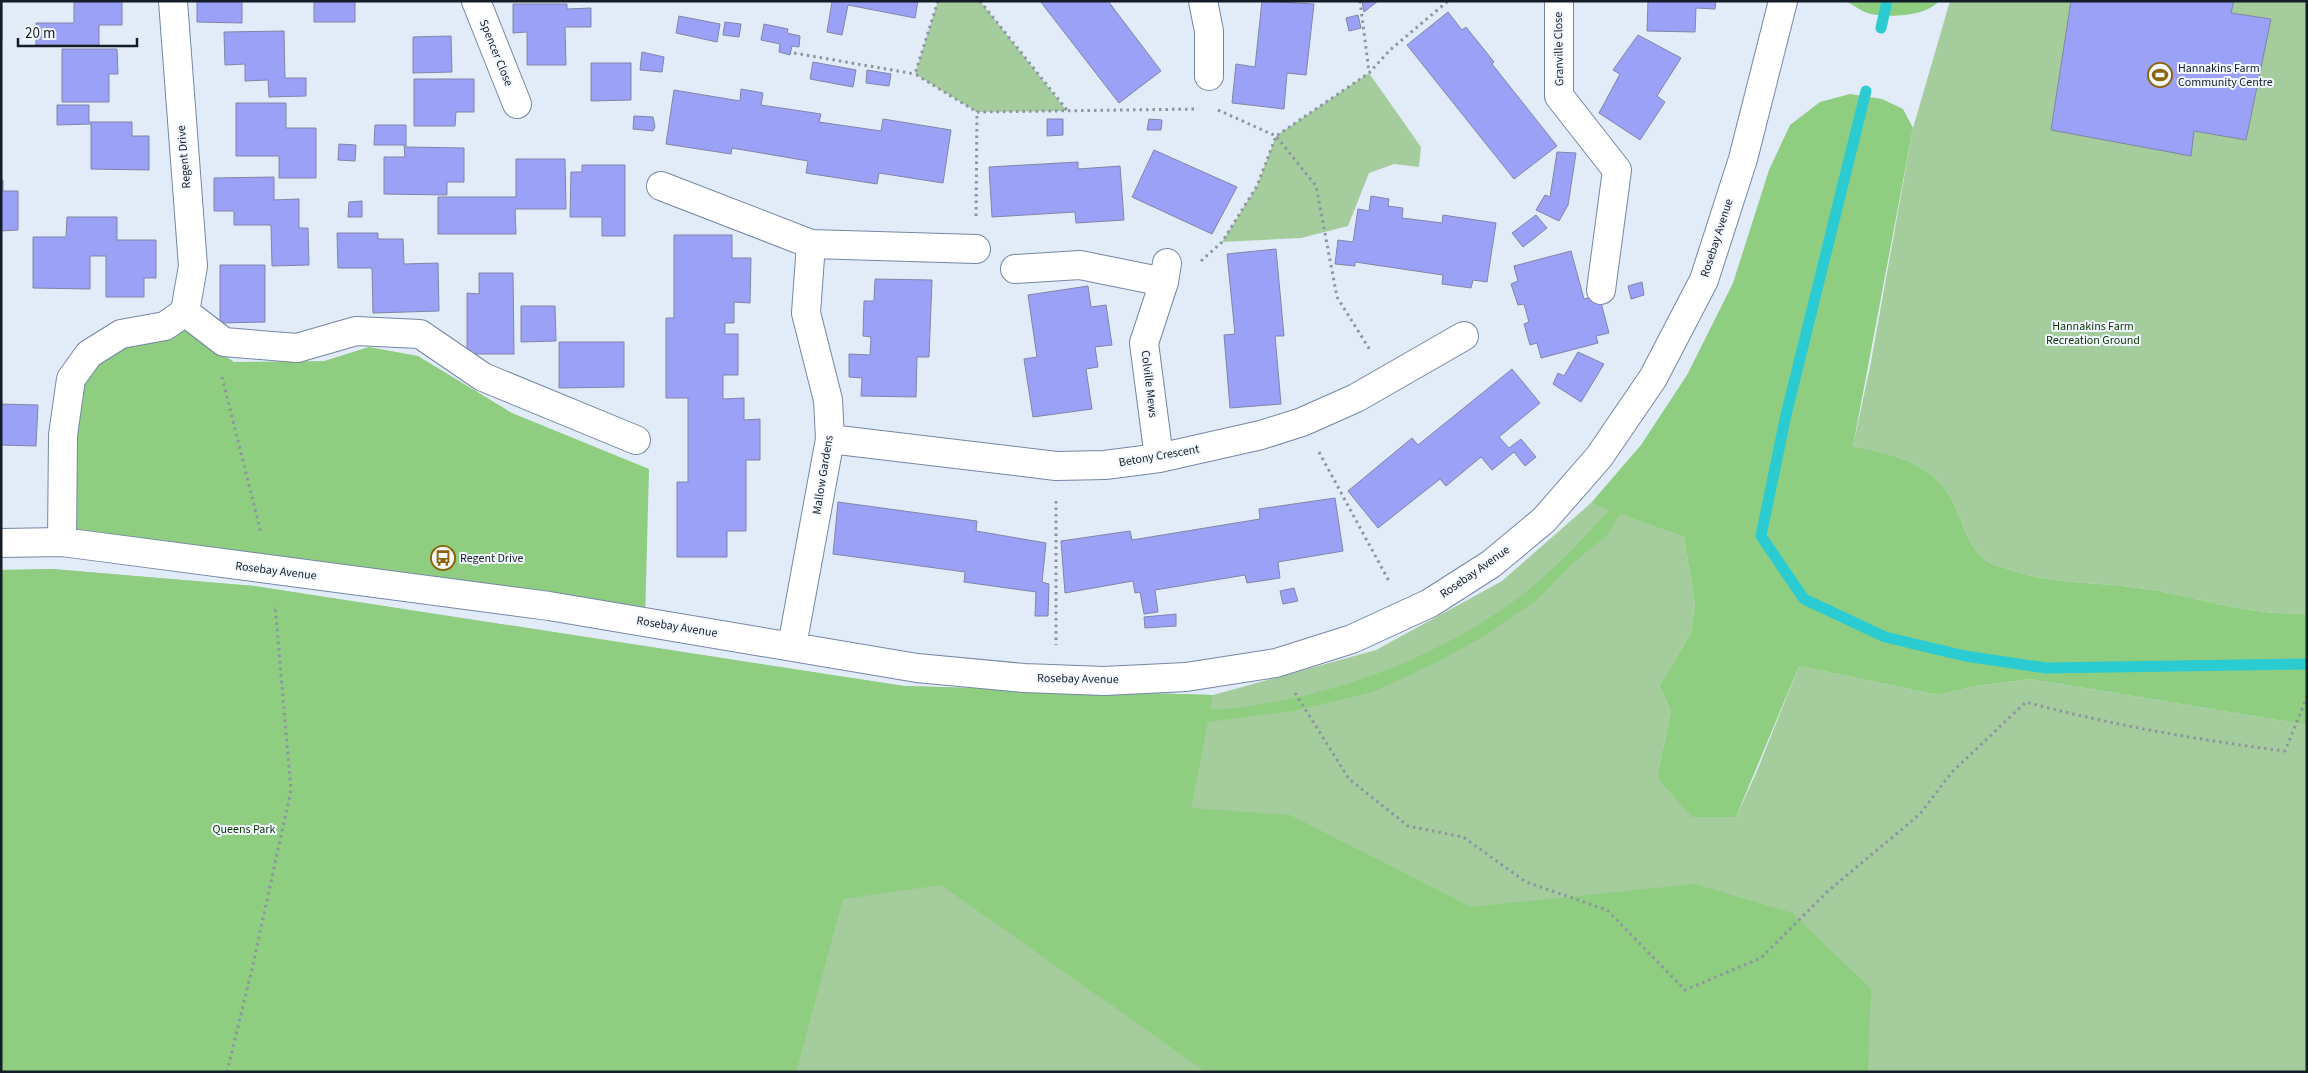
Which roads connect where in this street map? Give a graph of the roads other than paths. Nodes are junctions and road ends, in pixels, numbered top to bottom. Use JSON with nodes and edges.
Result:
{"nodes":[{"id":1,"x":172,"y":1,"type":"edge"},
{"id":2,"x":476,"y":1,"type":"edge"},
{"id":3,"x":1203,"y":1,"type":"edge"},
{"id":4,"x":1558,"y":1,"type":"edge"},
{"id":5,"x":1783,"y":1,"type":"edge"},
{"id":6,"x":1209,"y":76,"type":"dead end"},
{"id":7,"x":516,"y":104,"type":"dead end"},
{"id":8,"x":661,"y":186,"type":"dead end"},
{"id":9,"x":811,"y":244,"type":"junction"},
{"id":10,"x":976,"y":249,"type":"road end"},
{"id":11,"x":1015,"y":269,"type":"dead end"},
{"id":12,"x":1601,"y":290,"type":"dead end"},
{"id":13,"x":186,"y":312,"type":"junction"},
{"id":14,"x":1464,"y":336,"type":"dead end"},
{"id":15,"x":830,"y":439,"type":"junction"},
{"id":16,"x":636,"y":440,"type":"dead end"},
{"id":17,"x":1159,"y":458,"type":"junction"},
{"id":18,"x":62,"y":542,"type":"junction"},
{"id":19,"x":1,"y":543,"type":"edge"},
{"id":20,"x":792,"y":646,"type":"junction"}],
"edges":[{"from":1,"to":13,"type":"street","name":"Regent Drive"},
{"from":2,"to":7,"type":"street","name":"Spencer Close"},
{"from":3,"to":6,"type":"street"},
{"from":4,"to":12,"type":"street","name":"Granville Close"},
{"from":5,"to":20,"type":"street","name":"Rosebay Avenue"},
{"from":8,"to":9,"type":"street"},
{"from":9,"to":10,"type":"street"},
{"from":9,"to":15,"type":"street","name":"Mallow Gardens"},
{"from":11,"to":17,"type":"street","name":"Colville Mews"},
{"from":13,"to":16,"type":"street"},
{"from":13,"to":18,"type":"street"},
{"from":14,"to":17,"type":"street","name":"Betony Crescent"},
{"from":15,"to":17,"type":"street","name":"Betony Crescent"},
{"from":15,"to":20,"type":"street","name":"Mallow Gardens"},
{"from":18,"to":19,"type":"street","name":"Rosebay Avenue"},
{"from":18,"to":20,"type":"street","name":"Rosebay Avenue"}]}
